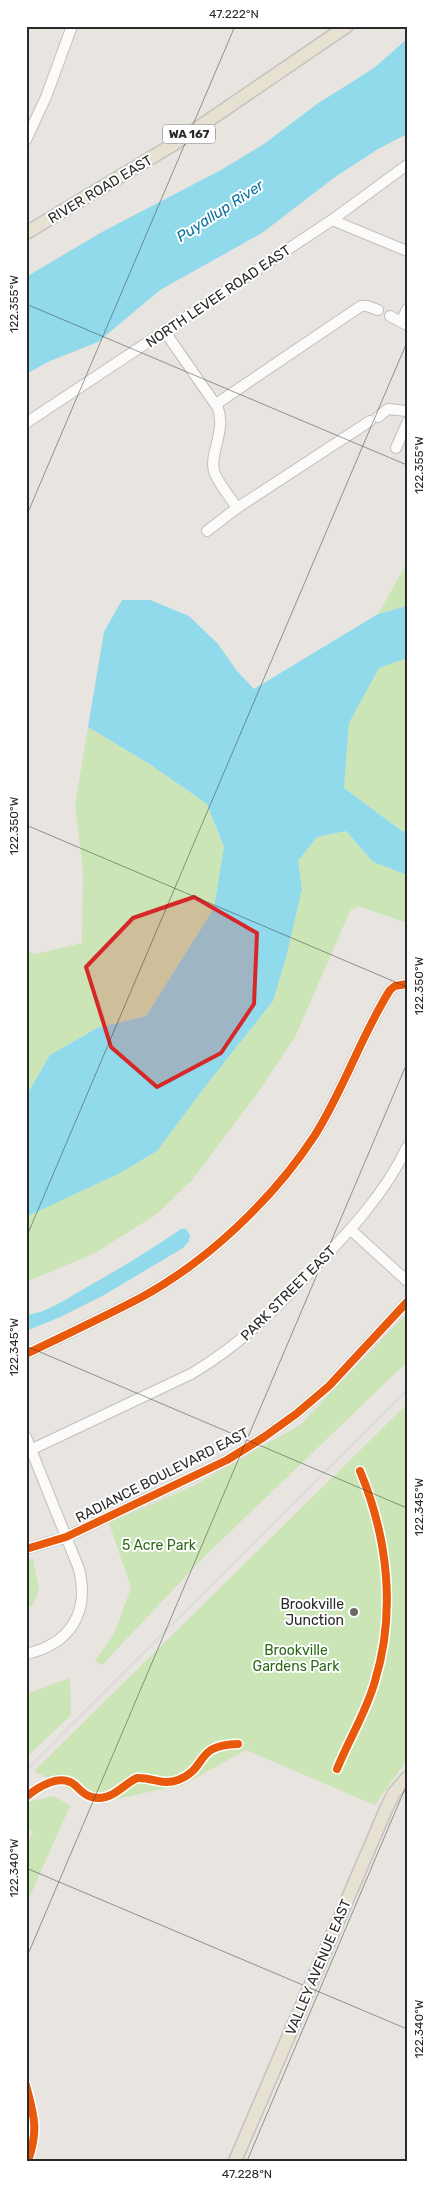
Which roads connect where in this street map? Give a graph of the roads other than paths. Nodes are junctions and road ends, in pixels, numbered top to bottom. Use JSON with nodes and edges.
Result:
{"nodes":[{"id":1,"x":72,"y":26,"type":"edge"},
{"id":2,"x":348,"y":26,"type":"edge"},
{"id":3,"x":26,"y":140,"type":"edge"},
{"id":4,"x":407,"y":165,"type":"edge"},
{"id":5,"x":332,"y":220,"type":"junction"},
{"id":6,"x":26,"y":233,"type":"edge"},
{"id":7,"x":407,"y":251,"type":"edge"},
{"id":8,"x":378,"y":310,"type":"dead end"},
{"id":9,"x":407,"y":310,"type":"edge"},
{"id":10,"x":390,"y":316,"type":"dead end"},
{"id":11,"x":404,"y":324,"type":"edge"},
{"id":12,"x":164,"y":332,"type":"junction"},
{"id":13,"x":216,"y":404,"type":"junction"},
{"id":14,"x":407,"y":411,"type":"edge"},
{"id":15,"x":26,"y":423,"type":"edge"},
{"id":16,"x":407,"y":423,"type":"edge"},
{"id":17,"x":396,"y":448,"type":"dead end"},
{"id":18,"x":237,"y":508,"type":"junction"},
{"id":19,"x":207,"y":531,"type":"dead end"},
{"id":20,"x":407,"y":984,"type":"edge"},
{"id":21,"x":407,"y":1147,"type":"edge"},
{"id":22,"x":351,"y":1230,"type":"junction"},
{"id":23,"x":407,"y":1281,"type":"edge"},
{"id":24,"x":407,"y":1302,"type":"edge"},
{"id":25,"x":26,"y":1354,"type":"edge"},
{"id":26,"x":26,"y":1437,"type":"edge"},
{"id":27,"x":29,"y":1451,"type":"edge"},
{"id":28,"x":66,"y":1537,"type":"junction"},
{"id":29,"x":26,"y":1548,"type":"edge"},
{"id":30,"x":26,"y":1654,"type":"edge"},
{"id":31,"x":407,"y":1778,"type":"edge"},
{"id":32,"x":235,"y":2161,"type":"edge"}],
"edges":[{"from":1,"to":3,"type":"street"},
{"from":2,"to":6,"type":"main road","name":"RIVER ROAD EAST","number":"WA 167"},
{"from":4,"to":5,"type":"street","name":"NORTH LEVEE ROAD EAST"},
{"from":5,"to":7,"type":"street"},
{"from":5,"to":12,"type":"street","name":"NORTH LEVEE ROAD EAST"},
{"from":8,"to":13,"type":"street"},
{"from":9,"to":11,"type":"street"},
{"from":10,"to":11,"type":"street"},
{"from":12,"to":13,"type":"street"},
{"from":12,"to":15,"type":"street","name":"NORTH LEVEE ROAD EAST"},
{"from":13,"to":18,"type":"street"},
{"from":14,"to":18,"type":"street"},
{"from":16,"to":17,"type":"street"},
{"from":18,"to":19,"type":"street"},
{"from":20,"to":25,"type":"street"},
{"from":21,"to":22,"type":"street","name":"PARK STREET EAST"},
{"from":22,"to":23,"type":"street"},
{"from":22,"to":27,"type":"street","name":"PARK STREET EAST"},
{"from":24,"to":28,"type":"street","name":"RADIANCE BOULEVARD EAST"},
{"from":26,"to":27,"type":"street"},
{"from":27,"to":28,"type":"street"},
{"from":28,"to":29,"type":"street","name":"RADIANCE BOULEVARD EAST"},
{"from":28,"to":30,"type":"street"},
{"from":31,"to":32,"type":"main road","name":"VALLEY AVENUE EAST"}]}
